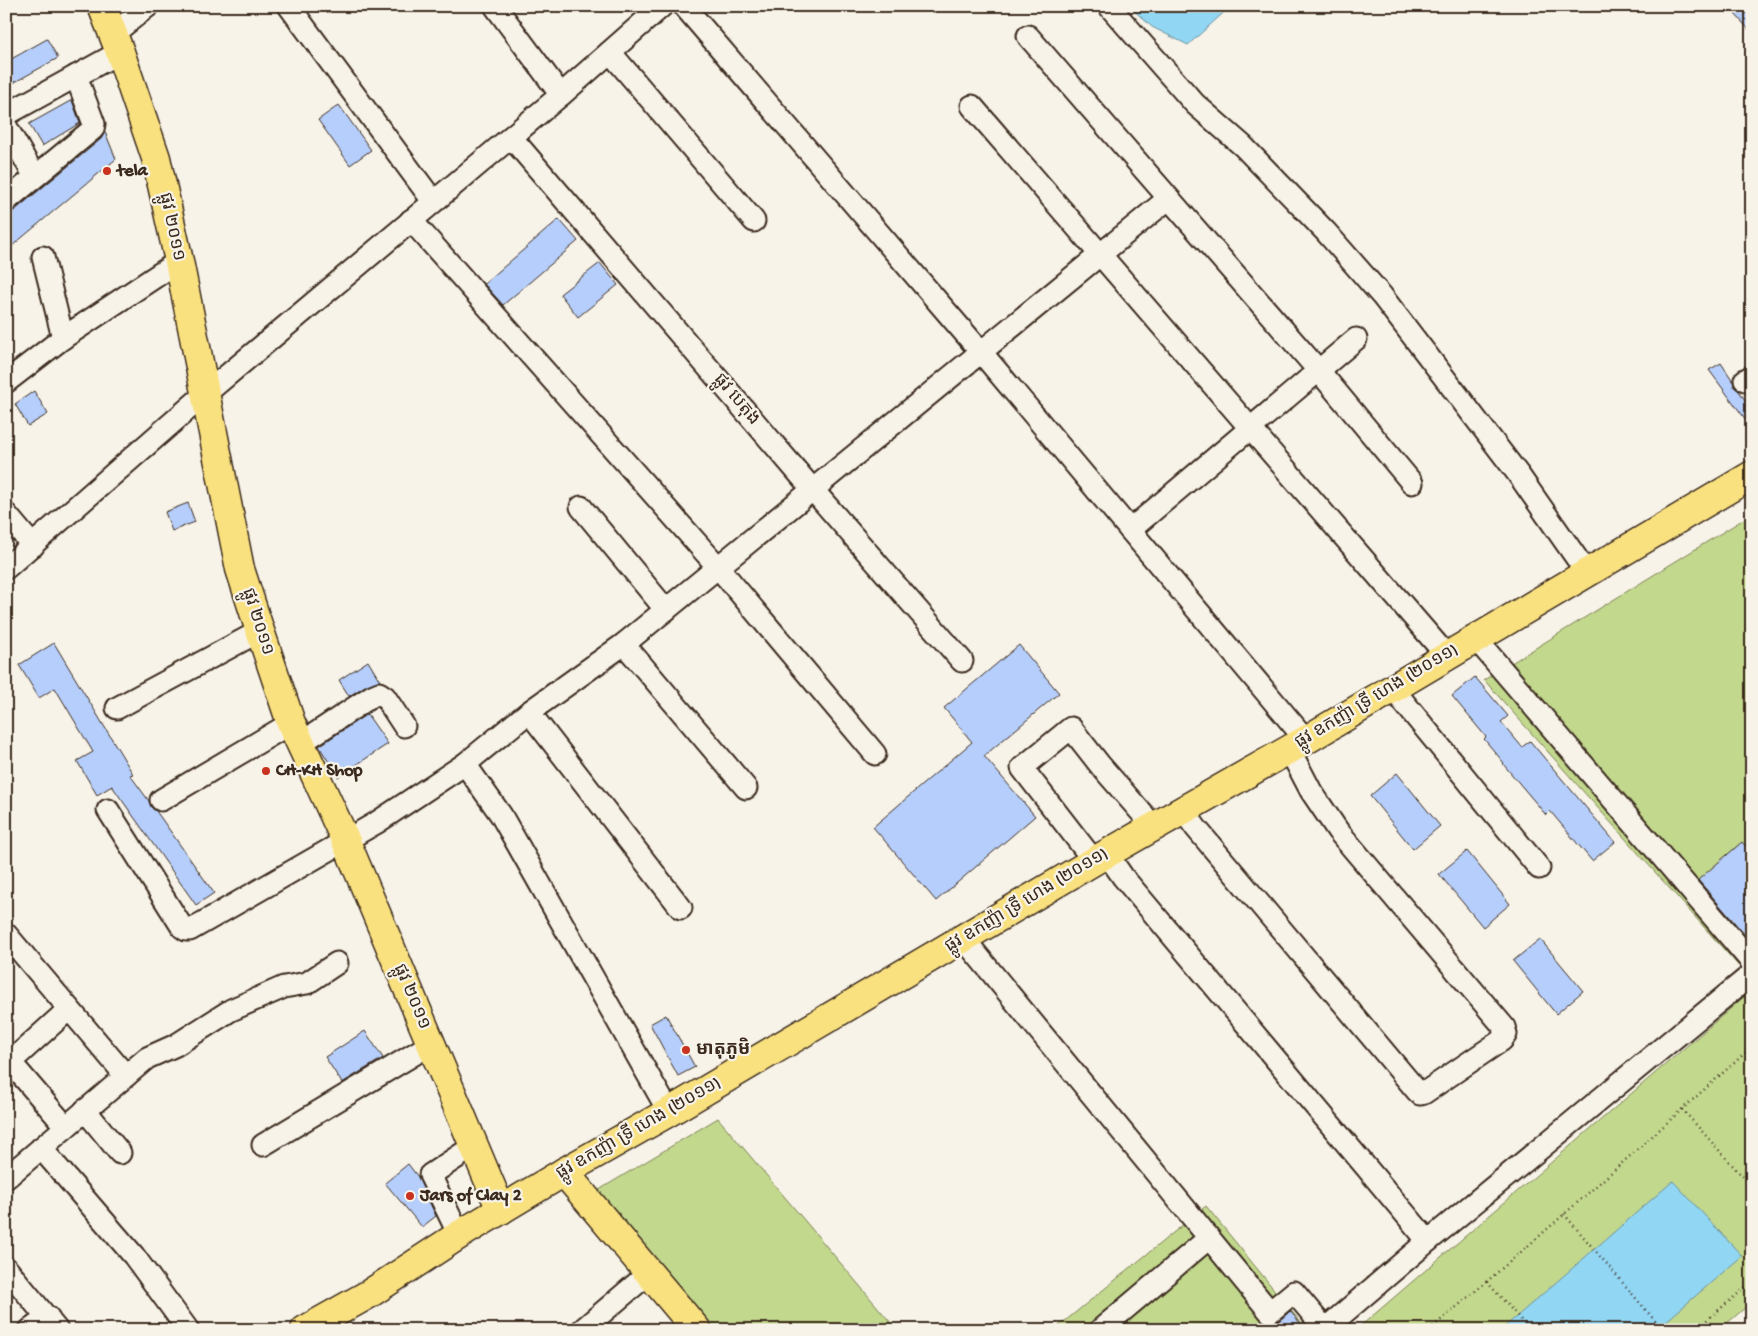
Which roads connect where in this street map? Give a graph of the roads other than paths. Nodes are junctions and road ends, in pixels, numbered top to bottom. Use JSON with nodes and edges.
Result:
{"nodes":[{"id":1,"x":102,"y":6,"type":"edge"},
{"id":2,"x":148,"y":6,"type":"edge"},
{"id":3,"x":289,"y":6,"type":"edge"},
{"id":4,"x":495,"y":6,"type":"edge"},
{"id":5,"x":662,"y":6,"type":"edge"},
{"id":6,"x":684,"y":6,"type":"edge"},
{"id":7,"x":1109,"y":6,"type":"edge"},
{"id":8,"x":1028,"y":36,"type":"dead end"},
{"id":9,"x":117,"y":43,"type":"junction"},
{"id":10,"x":610,"y":52,"type":"junction"},
{"id":11,"x":76,"y":76,"type":"junction"},
{"id":12,"x":561,"y":95,"type":"junction"},
{"id":13,"x":972,"y":106,"type":"dead end"},
{"id":14,"x":7,"y":120,"type":"edge"},
{"id":15,"x":511,"y":137,"type":"junction"},
{"id":16,"x":35,"y":177,"type":"junction"},
{"id":17,"x":1168,"y":200,"type":"junction"},
{"id":18,"x":6,"y":201,"type":"edge"},
{"id":19,"x":433,"y":201,"type":"junction"},
{"id":20,"x":411,"y":220,"type":"junction"},
{"id":21,"x":754,"y":221,"type":"dead end"},
{"id":22,"x":1101,"y":254,"type":"junction"},
{"id":23,"x":43,"y":257,"type":"dead end"},
{"id":24,"x":179,"y":261,"type":"junction"},
{"id":25,"x":62,"y":338,"type":"junction"},
{"id":26,"x":1356,"y":339,"type":"dead end"},
{"id":27,"x":981,"y":352,"type":"junction"},
{"id":28,"x":1318,"y":371,"type":"junction"},
{"id":29,"x":6,"y":382,"type":"edge"},
{"id":30,"x":205,"y":394,"type":"junction"},
{"id":31,"x":1250,"y":428,"type":"junction"},
{"id":32,"x":1752,"y":475,"type":"edge"},
{"id":33,"x":1412,"y":483,"type":"dead end"},
{"id":34,"x":813,"y":490,"type":"junction"},
{"id":35,"x":581,"y":507,"type":"dead end"},
{"id":36,"x":6,"y":514,"type":"edge"},
{"id":37,"x":1130,"y":530,"type":"junction"},
{"id":38,"x":33,"y":546,"type":"junction"},
{"id":39,"x":718,"y":567,"type":"junction"},
{"id":40,"x":6,"y":568,"type":"edge"},
{"id":41,"x":1587,"y":573,"type":"junction"},
{"id":42,"x":666,"y":610,"type":"junction"},
{"id":43,"x":260,"y":631,"type":"junction"},
{"id":44,"x":1476,"y":639,"type":"junction"},
{"id":45,"x":624,"y":644,"type":"junction"},
{"id":46,"x":1447,"y":656,"type":"junction"},
{"id":47,"x":962,"y":661,"type":"dead end"},
{"id":48,"x":1393,"y":689,"type":"junction"},
{"id":49,"x":116,"y":708,"type":"dead end"},
{"id":50,"x":529,"y":712,"type":"junction"},
{"id":51,"x":404,"y":726,"type":"dead end"},
{"id":52,"x":296,"y":733,"type":"junction"},
{"id":53,"x":1298,"y":744,"type":"junction"},
{"id":54,"x":875,"y":754,"type":"dead end"},
{"id":55,"x":465,"y":764,"type":"junction"},
{"id":56,"x":746,"y":788,"type":"dead end"},
{"id":57,"x":161,"y":800,"type":"dead end"},
{"id":58,"x":108,"y":810,"type":"dead end"},
{"id":59,"x":1183,"y":810,"type":"junction"},
{"id":60,"x":1154,"y":827,"type":"junction"},
{"id":61,"x":344,"y":840,"type":"junction"},
{"id":62,"x":1100,"y":857,"type":"junction"},
{"id":63,"x":1539,"y":868,"type":"dead end"},
{"id":64,"x":681,"y":908,"type":"dead end"},
{"id":65,"x":6,"y":934,"type":"edge"},
{"id":66,"x":964,"y":938,"type":"junction"},
{"id":67,"x":337,"y":963,"type":"dead end"},
{"id":68,"x":1752,"y":964,"type":"edge"},
{"id":69,"x":1752,"y":974,"type":"edge"},
{"id":70,"x":69,"y":1009,"type":"junction"},
{"id":71,"x":431,"y":1044,"type":"junction"},
{"id":72,"x":8,"y":1062,"type":"edge"},
{"id":73,"x":126,"y":1076,"type":"junction"},
{"id":74,"x":85,"y":1110,"type":"junction"},
{"id":75,"x":669,"y":1112,"type":"junction"},
{"id":76,"x":66,"y":1127,"type":"junction"},
{"id":77,"x":263,"y":1145,"type":"dead end"},
{"id":78,"x":474,"y":1146,"type":"junction"},
{"id":79,"x":42,"y":1148,"type":"junction"},
{"id":80,"x":120,"y":1153,"type":"dead end"},
{"id":81,"x":564,"y":1172,"type":"junction"},
{"id":82,"x":6,"y":1178,"type":"edge"},
{"id":83,"x":501,"y":1210,"type":"junction"},
{"id":84,"x":459,"y":1235,"type":"junction"},
{"id":85,"x":1209,"y":1238,"type":"junction"},
{"id":86,"x":1428,"y":1241,"type":"junction"},
{"id":87,"x":8,"y":1272,"type":"edge"},
{"id":88,"x":649,"y":1273,"type":"junction"},
{"id":89,"x":52,"y":1323,"type":"edge"},
{"id":90,"x":30,"y":1330,"type":"edge"},
{"id":91,"x":188,"y":1330,"type":"edge"},
{"id":92,"x":305,"y":1330,"type":"edge"},
{"id":93,"x":582,"y":1330,"type":"edge"},
{"id":94,"x":697,"y":1330,"type":"edge"},
{"id":95,"x":1100,"y":1330,"type":"edge"}],
"edges":[{"from":1,"to":9,"type":"main road","name":"ផ្លូវ ២០១១"},
{"from":2,"to":9,"type":"street"},
{"from":3,"to":19,"type":"street"},
{"from":4,"to":12,"type":"street"},
{"from":5,"to":10,"type":"street"},
{"from":6,"to":27,"type":"street"},
{"from":7,"to":41,"type":"street"},
{"from":8,"to":17,"type":"street"},
{"from":9,"to":11,"type":"street"},
{"from":9,"to":24,"type":"main road","name":"ផ្លូវ ២០១១"},
{"from":10,"to":12,"type":"street"},
{"from":10,"to":21,"type":"street"},
{"from":11,"to":14,"type":"street"},
{"from":11,"to":16,"type":"street"},
{"from":12,"to":15,"type":"street"},
{"from":13,"to":22,"type":"street"},
{"from":14,"to":16,"type":"street"},
{"from":15,"to":19,"type":"street"},
{"from":15,"to":34,"type":"street","name":"ផ្លូវ បេតុង"},
{"from":16,"to":18,"type":"street"},
{"from":17,"to":22,"type":"street"},
{"from":17,"to":28,"type":"street"},
{"from":19,"to":20,"type":"street"},
{"from":20,"to":30,"type":"street"},
{"from":20,"to":39,"type":"street"},
{"from":22,"to":27,"type":"street"},
{"from":22,"to":31,"type":"street"},
{"from":23,"to":25,"type":"street"},
{"from":24,"to":25,"type":"street"},
{"from":24,"to":30,"type":"main road","name":"ផ្លូវ ២០១១"},
{"from":25,"to":29,"type":"street"},
{"from":26,"to":28,"type":"street"},
{"from":27,"to":34,"type":"street"},
{"from":27,"to":37,"type":"street"},
{"from":28,"to":31,"type":"street"},
{"from":28,"to":33,"type":"street"},
{"from":30,"to":38,"type":"street"},
{"from":30,"to":43,"type":"main road","name":"ផ្លូវ ២០១១"},
{"from":31,"to":37,"type":"street"},
{"from":31,"to":46,"type":"street"},
{"from":32,"to":41,"type":"main road","name":"ផ្លូវ ឧកញ៉ា ទ្រី ហេង (២០១១)"},
{"from":34,"to":39,"type":"street"},
{"from":34,"to":47,"type":"street","name":"ផ្លូវ បេតុង"},
{"from":35,"to":42,"type":"street"},
{"from":36,"to":38,"type":"street"},
{"from":37,"to":53,"type":"street"},
{"from":38,"to":40,"type":"street"},
{"from":39,"to":42,"type":"street"},
{"from":39,"to":54,"type":"street"},
{"from":41,"to":44,"type":"main road","name":"ផ្លូវ ឧកញ៉ា ទ្រី ហេង (២០១១)"},
{"from":42,"to":45,"type":"street"},
{"from":43,"to":49,"type":"street"},
{"from":43,"to":52,"type":"main road","name":"ផ្លូវ ២០១១"},
{"from":44,"to":46,"type":"main road","name":"ផ្លូវ ឧកញ៉ា ទ្រី ហេង (២០១១)"},
{"from":44,"to":68,"type":"street"},
{"from":45,"to":50,"type":"street"},
{"from":45,"to":56,"type":"street"},
{"from":46,"to":48,"type":"main road","name":"ផ្លូវ ឧកញ៉ា ទ្រី ហេង (២០១១)"},
{"from":48,"to":53,"type":"main road","name":"ផ្លូវ ឧកញ៉ា ទ្រី ហេង (២០១១)"},
{"from":48,"to":63,"type":"street"},
{"from":50,"to":55,"type":"street"},
{"from":50,"to":64,"type":"street"},
{"from":51,"to":52,"type":"street"},
{"from":52,"to":57,"type":"street"},
{"from":52,"to":61,"type":"main road","name":"ផ្លូវ ២០១១"},
{"from":53,"to":59,"type":"main road","name":"ផ្លូវ ឧកញ៉ា ទ្រី ហេង (២០១១)"},
{"from":53,"to":59,"type":"street"},
{"from":55,"to":61,"type":"street"},
{"from":55,"to":75,"type":"street"},
{"from":58,"to":61,"type":"street"},
{"from":59,"to":60,"type":"main road","name":"ផ្លូវ ឧកញ៉ា ទ្រី ហេង (២០១១)"},
{"from":60,"to":62,"type":"main road","name":"ផ្លូវ ឧកញ៉ា ទ្រី ហេង (២០១១)"},
{"from":60,"to":62,"type":"street"},
{"from":61,"to":71,"type":"main road","name":"ផ្លូវ ២០១១"},
{"from":62,"to":66,"type":"main road","name":"ផ្លូវ ឧកញ៉ា ទ្រី ហេង (២០១១)"},
{"from":62,"to":86,"type":"street"},
{"from":65,"to":70,"type":"street"},
{"from":66,"to":75,"type":"main road","name":"ផ្លូវ ឧកញ៉ា ទ្រី ហេង (២០១១)"},
{"from":66,"to":85,"type":"street"},
{"from":67,"to":73,"type":"street"},
{"from":69,"to":86,"type":"street"},
{"from":70,"to":72,"type":"street"},
{"from":70,"to":73,"type":"street"},
{"from":71,"to":77,"type":"street"},
{"from":71,"to":78,"type":"main road","name":"ផ្លូវ ២០១១"},
{"from":72,"to":76,"type":"street"},
{"from":73,"to":74,"type":"street"},
{"from":74,"to":76,"type":"street"},
{"from":74,"to":80,"type":"street"},
{"from":75,"to":81,"type":"main road","name":"ផ្លូវ ឧកញ៉ា ទ្រី ហេង (២០១១)"},
{"from":76,"to":79,"type":"street"},
{"from":78,"to":83,"type":"main road","name":"ផ្លូវ ២០១១"},
{"from":78,"to":84,"type":"street"},
{"from":79,"to":82,"type":"street"},
{"from":79,"to":91,"type":"street"},
{"from":81,"to":83,"type":"main road","name":"ផ្លូវ ឧកញ៉ា ទ្រី ហេង (២០១១)"},
{"from":81,"to":88,"type":"main road"},
{"from":83,"to":84,"type":"main road","name":"ផ្លូវ ឧកញ៉ា ទ្រី ហេង (២០១១)"},
{"from":84,"to":92,"type":"main road","name":"ផ្លូវ ឧកញ៉ា ទ្រី ហេង (២០១១)"},
{"from":85,"to":86,"type":"street"},
{"from":85,"to":95,"type":"street"},
{"from":87,"to":89,"type":"street"},
{"from":88,"to":93,"type":"street"},
{"from":88,"to":94,"type":"main road"},
{"from":89,"to":90,"type":"street"}]}
